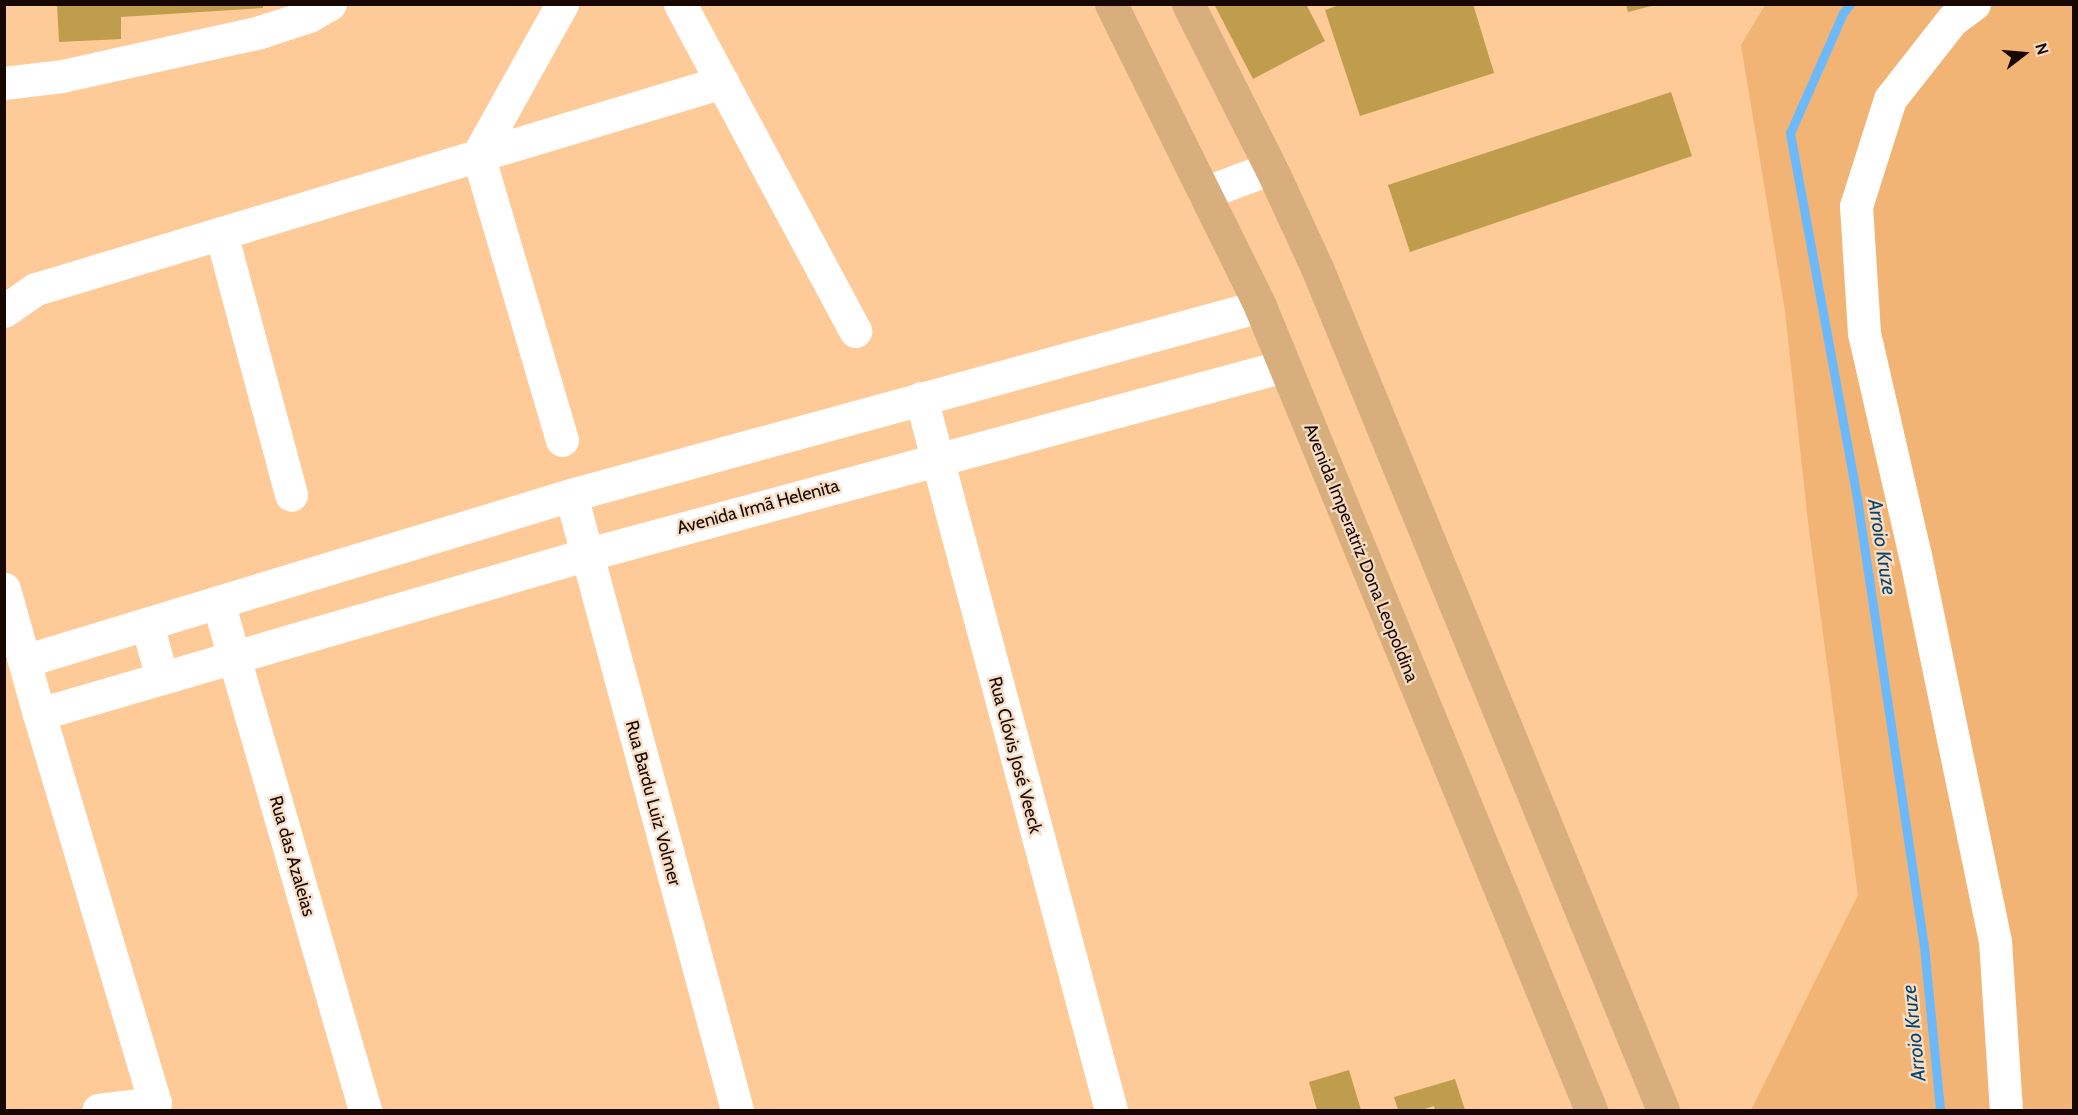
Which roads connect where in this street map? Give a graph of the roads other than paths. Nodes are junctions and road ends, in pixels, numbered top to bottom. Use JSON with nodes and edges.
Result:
{"nodes":[{"id":1,"x":330,"y":4,"type":"edge"},
{"id":2,"x":562,"y":4,"type":"edge"},
{"id":3,"x":680,"y":4,"type":"edge"},
{"id":4,"x":1111,"y":4,"type":"edge"},
{"id":5,"x":1188,"y":4,"type":"edge"},
{"id":6,"x":1974,"y":4,"type":"edge"},
{"id":7,"x":722,"y":82,"type":"junction"},
{"id":8,"x":4,"y":83,"type":"edge"},
{"id":9,"x":478,"y":155,"type":"junction"},
{"id":10,"x":1271,"y":168,"type":"junction"},
{"id":11,"x":1204,"y":193,"type":"junction"},
{"id":12,"x":221,"y":233,"type":"junction"},
{"id":13,"x":1260,"y":306,"type":"junction"},
{"id":14,"x":4,"y":311,"type":"edge"},
{"id":15,"x":855,"y":330,"type":"dead end"},
{"id":16,"x":1284,"y":366,"type":"junction"},
{"id":17,"x":921,"y":398,"type":"junction"},
{"id":18,"x":562,"y":440,"type":"dead end"},
{"id":19,"x":935,"y":459,"type":"junction"},
{"id":20,"x":291,"y":495,"type":"dead end"},
{"id":21,"x":571,"y":495,"type":"junction"},
{"id":22,"x":585,"y":555,"type":"junction"},
{"id":23,"x":4,"y":589,"type":"edge"},
{"id":24,"x":218,"y":602,"type":"junction"},
{"id":25,"x":147,"y":624,"type":"junction"},
{"id":26,"x":234,"y":657,"type":"junction"},
{"id":27,"x":24,"y":661,"type":"junction"},
{"id":28,"x":162,"y":678,"type":"junction"},
{"id":29,"x":39,"y":714,"type":"junction"},
{"id":30,"x":156,"y":1107,"type":"edge"},
{"id":31,"x":98,"y":1110,"type":"edge"},
{"id":32,"x":365,"y":1110,"type":"edge"},
{"id":33,"x":737,"y":1110,"type":"edge"},
{"id":34,"x":1111,"y":1110,"type":"edge"},
{"id":35,"x":1591,"y":1110,"type":"edge"},
{"id":36,"x":1663,"y":1110,"type":"edge"},
{"id":37,"x":2006,"y":1110,"type":"edge"}],
"edges":[{"from":1,"to":8,"type":"street"},
{"from":2,"to":9,"type":"street"},
{"from":3,"to":7,"type":"street"},
{"from":4,"to":11,"type":"main road","name":"Avenida Imperatriz Dona Leopoldina"},
{"from":5,"to":10,"type":"main road"},
{"from":6,"to":37,"type":"street"},
{"from":7,"to":9,"type":"street"},
{"from":7,"to":15,"type":"street"},
{"from":9,"to":12,"type":"street"},
{"from":9,"to":18,"type":"street"},
{"from":10,"to":11,"type":"street"},
{"from":10,"to":36,"type":"main road"},
{"from":11,"to":13,"type":"main road","name":"Avenida Imperatriz Dona Leopoldina"},
{"from":12,"to":14,"type":"street"},
{"from":12,"to":20,"type":"street"},
{"from":13,"to":16,"type":"main road","name":"Avenida Imperatriz Dona Leopoldina"},
{"from":13,"to":17,"type":"street"},
{"from":16,"to":19,"type":"street","name":"Avenida Irmã Helenita"},
{"from":16,"to":35,"type":"main road","name":"Avenida Imperatriz Dona Leopoldina"},
{"from":17,"to":19,"type":"street","name":"Rua Clóvis José Veeck"},
{"from":17,"to":21,"type":"street"},
{"from":19,"to":22,"type":"street","name":"Avenida Irmã Helenita"},
{"from":19,"to":34,"type":"street","name":"Rua Clóvis José Veeck"},
{"from":21,"to":22,"type":"street","name":"Rua Bardu Luiz Volmer"},
{"from":21,"to":24,"type":"street"},
{"from":22,"to":26,"type":"street","name":"Avenida Irmã Helenita"},
{"from":22,"to":33,"type":"street","name":"Rua Bardu Luiz Volmer"},
{"from":23,"to":27,"type":"street"},
{"from":24,"to":25,"type":"street"},
{"from":24,"to":26,"type":"street","name":"Rua das Azaleias"},
{"from":25,"to":27,"type":"street"},
{"from":25,"to":28,"type":"street"},
{"from":26,"to":28,"type":"street","name":"Avenida Irmã Helenita"},
{"from":26,"to":32,"type":"street","name":"Rua das Azaleias"},
{"from":27,"to":29,"type":"street"},
{"from":28,"to":29,"type":"street","name":"Avenida Irmã Helenita"},
{"from":29,"to":30,"type":"street"},
{"from":30,"to":31,"type":"street"}]}
